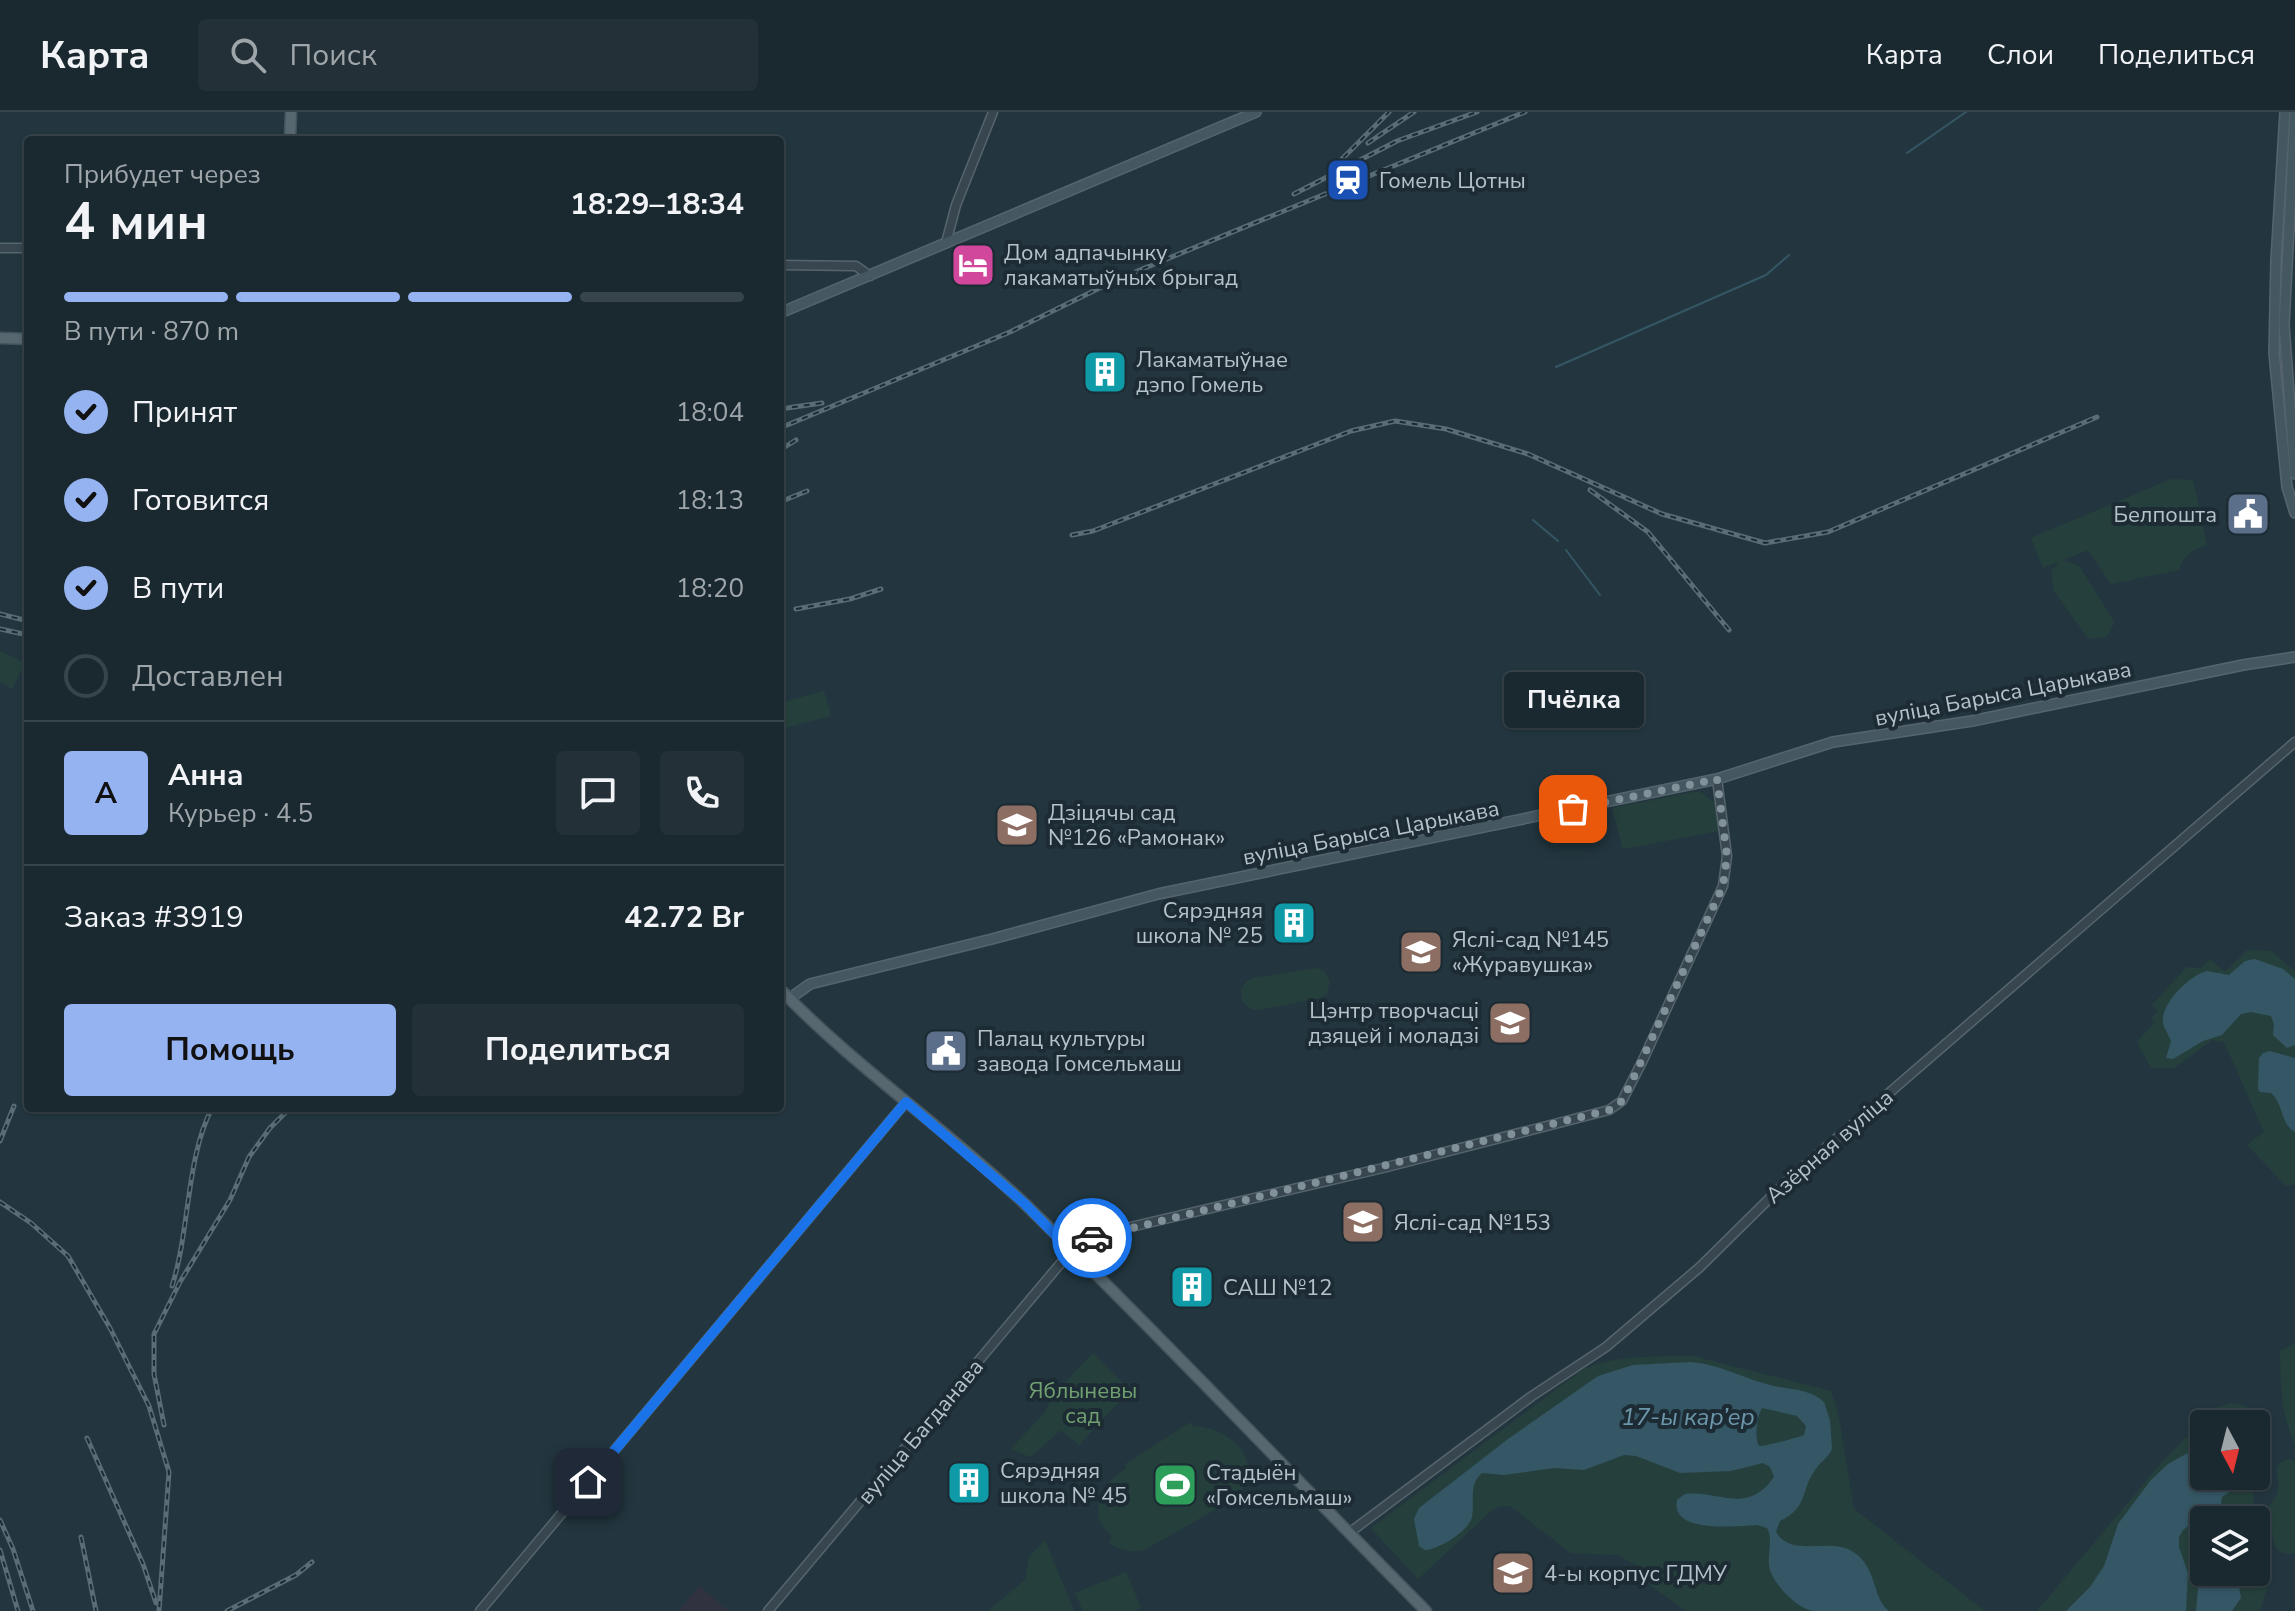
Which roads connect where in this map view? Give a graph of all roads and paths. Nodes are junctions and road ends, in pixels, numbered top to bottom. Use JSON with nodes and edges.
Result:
{"nodes":[{"id":1,"x":291,"y":112,"type":"edge"},
{"id":2,"x":993,"y":112,"type":"edge"},
{"id":3,"x":1256,"y":112,"type":"edge"},
{"id":4,"x":2285,"y":112,"type":"edge"},
{"id":5,"x":2295,"y":112,"type":"edge"},
{"id":6,"x":290,"y":136,"type":"edge"},
{"id":7,"x":2288,"y":137,"type":"edge"},
{"id":8,"x":946,"y":243,"type":"junction"},
{"id":9,"x":0,"y":248,"type":"edge"},
{"id":10,"x":24,"y":248,"type":"edge"},
{"id":11,"x":784,"y":265,"type":"edge"},
{"id":12,"x":870,"y":276,"type":"junction"},
{"id":13,"x":784,"y":311,"type":"edge"},
{"id":14,"x":0,"y":338,"type":"edge"},
{"id":15,"x":24,"y":339,"type":"edge"},
{"id":16,"x":2281,"y":377,"type":"junction"},
{"id":17,"x":2295,"y":474,"type":"edge"},
{"id":18,"x":2295,"y":505,"type":"edge"},
{"id":19,"x":2295,"y":657,"type":"edge"},
{"id":20,"x":2295,"y":742,"type":"edge"},
{"id":21,"x":1717,"y":779,"type":"junction"},
{"id":22,"x":784,"y":993,"type":"edge"},
{"id":23,"x":789,"y":999,"type":"junction"},
{"id":24,"x":906,"y":1102,"type":"junction"},
{"id":25,"x":1071,"y":1251,"type":"junction"},
{"id":26,"x":1349,"y":1533,"type":"junction"},
{"id":27,"x":480,"y":1611,"type":"edge"},
{"id":28,"x":768,"y":1611,"type":"edge"},
{"id":29,"x":1426,"y":1611,"type":"edge"}],
"edges":[{"from":1,"to":6,"type":"main road"},
{"from":2,"to":8,"type":"street"},
{"from":3,"to":8,"type":"main road"},
{"from":4,"to":7,"type":"main road"},
{"from":5,"to":7,"type":"main road"},
{"from":7,"to":16,"type":"main road"},
{"from":8,"to":12,"type":"main road"},
{"from":9,"to":10,"type":"street"},
{"from":11,"to":12,"type":"street"},
{"from":12,"to":13,"type":"main road"},
{"from":14,"to":15,"type":"main road"},
{"from":16,"to":17,"type":"main road"},
{"from":16,"to":18,"type":"main road"},
{"from":19,"to":21,"type":"main road","name":"вуліца Барыса Царыкава"},
{"from":20,"to":26,"type":"street","name":"Азёрная вуліца"},
{"from":21,"to":23,"type":"main road","name":"вуліца Барыса Царыкава"},
{"from":21,"to":25,"type":"street"},
{"from":22,"to":23,"type":"main road"},
{"from":23,"to":24,"type":"main road"},
{"from":24,"to":25,"type":"main road"},
{"from":24,"to":27,"type":"street"},
{"from":25,"to":26,"type":"main road"},
{"from":25,"to":28,"type":"street","name":"вуліца Багданава"},
{"from":26,"to":29,"type":"main road"}]}
